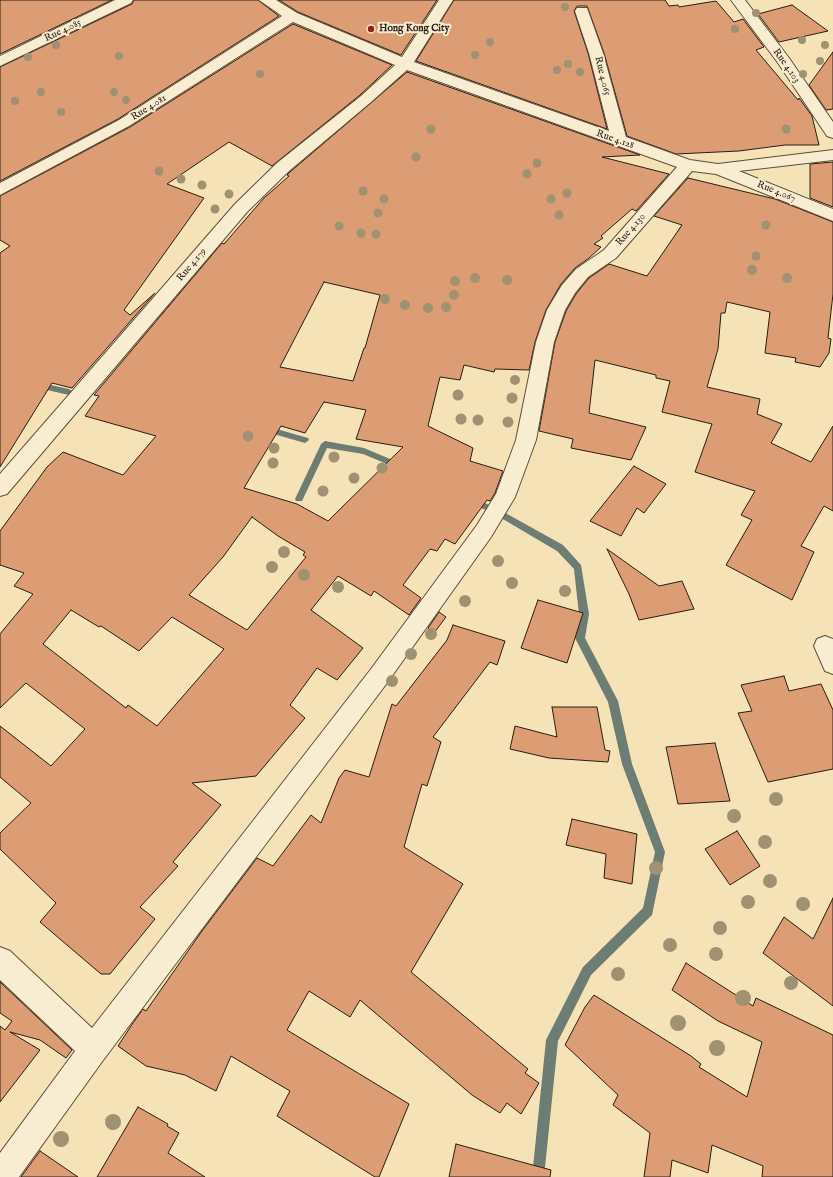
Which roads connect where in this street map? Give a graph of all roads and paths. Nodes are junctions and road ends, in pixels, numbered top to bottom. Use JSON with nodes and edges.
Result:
{"nodes":[{"id":1,"x":126,"y":0,"type":"edge"},
{"id":2,"x":266,"y":0,"type":"edge"},
{"id":3,"x":446,"y":0,"type":"edge"},
{"id":4,"x":738,"y":0,"type":"edge"},
{"id":5,"x":582,"y":11,"type":"dead end"},
{"id":6,"x":292,"y":16,"type":"junction"},
{"id":7,"x":0,"y":62,"type":"edge"},
{"id":8,"x":405,"y":64,"type":"junction"},
{"id":9,"x":833,"y":133,"type":"edge"},
{"id":10,"x":619,"y":141,"type":"junction"},
{"id":11,"x":833,"y":155,"type":"edge"},
{"id":12,"x":688,"y":165,"type":"junction"},
{"id":13,"x":718,"y":169,"type":"junction"},
{"id":14,"x":0,"y":190,"type":"edge"},
{"id":15,"x":833,"y":215,"type":"edge"},
{"id":16,"x":0,"y":488,"type":"edge"},
{"id":17,"x":0,"y":961,"type":"edge"},
{"id":18,"x":94,"y":1049,"type":"junction"},
{"id":19,"x":1,"y":1177,"type":"edge"}],
"edges":[{"from":1,"to":7,"type":"street","name":"Rue 4.085"},
{"from":2,"to":6,"type":"street","name":"Rue 4.128"},
{"from":3,"to":8,"type":"street","name":"Rue 4.179"},
{"from":4,"to":9,"type":"street","name":"Rue 4.103"},
{"from":5,"to":10,"type":"street","name":"Rue 4.065"},
{"from":6,"to":8,"type":"street","name":"Rue 4.128"},
{"from":6,"to":14,"type":"street","name":"Rue 4.081"},
{"from":8,"to":10,"type":"street","name":"Rue 4.128"},
{"from":8,"to":16,"type":"street","name":"Rue 4.179"},
{"from":10,"to":12,"type":"street","name":"Rue 4.128"},
{"from":11,"to":13,"type":"street","name":"Rue 4.128"},
{"from":12,"to":13,"type":"street","name":"Rue 4.128"},
{"from":12,"to":18,"type":"street","name":"Rue 4.130"},
{"from":13,"to":15,"type":"street","name":"Rue 4.067"},
{"from":17,"to":18,"type":"street"},
{"from":18,"to":19,"type":"street","name":"Rue 4.130"}]}
